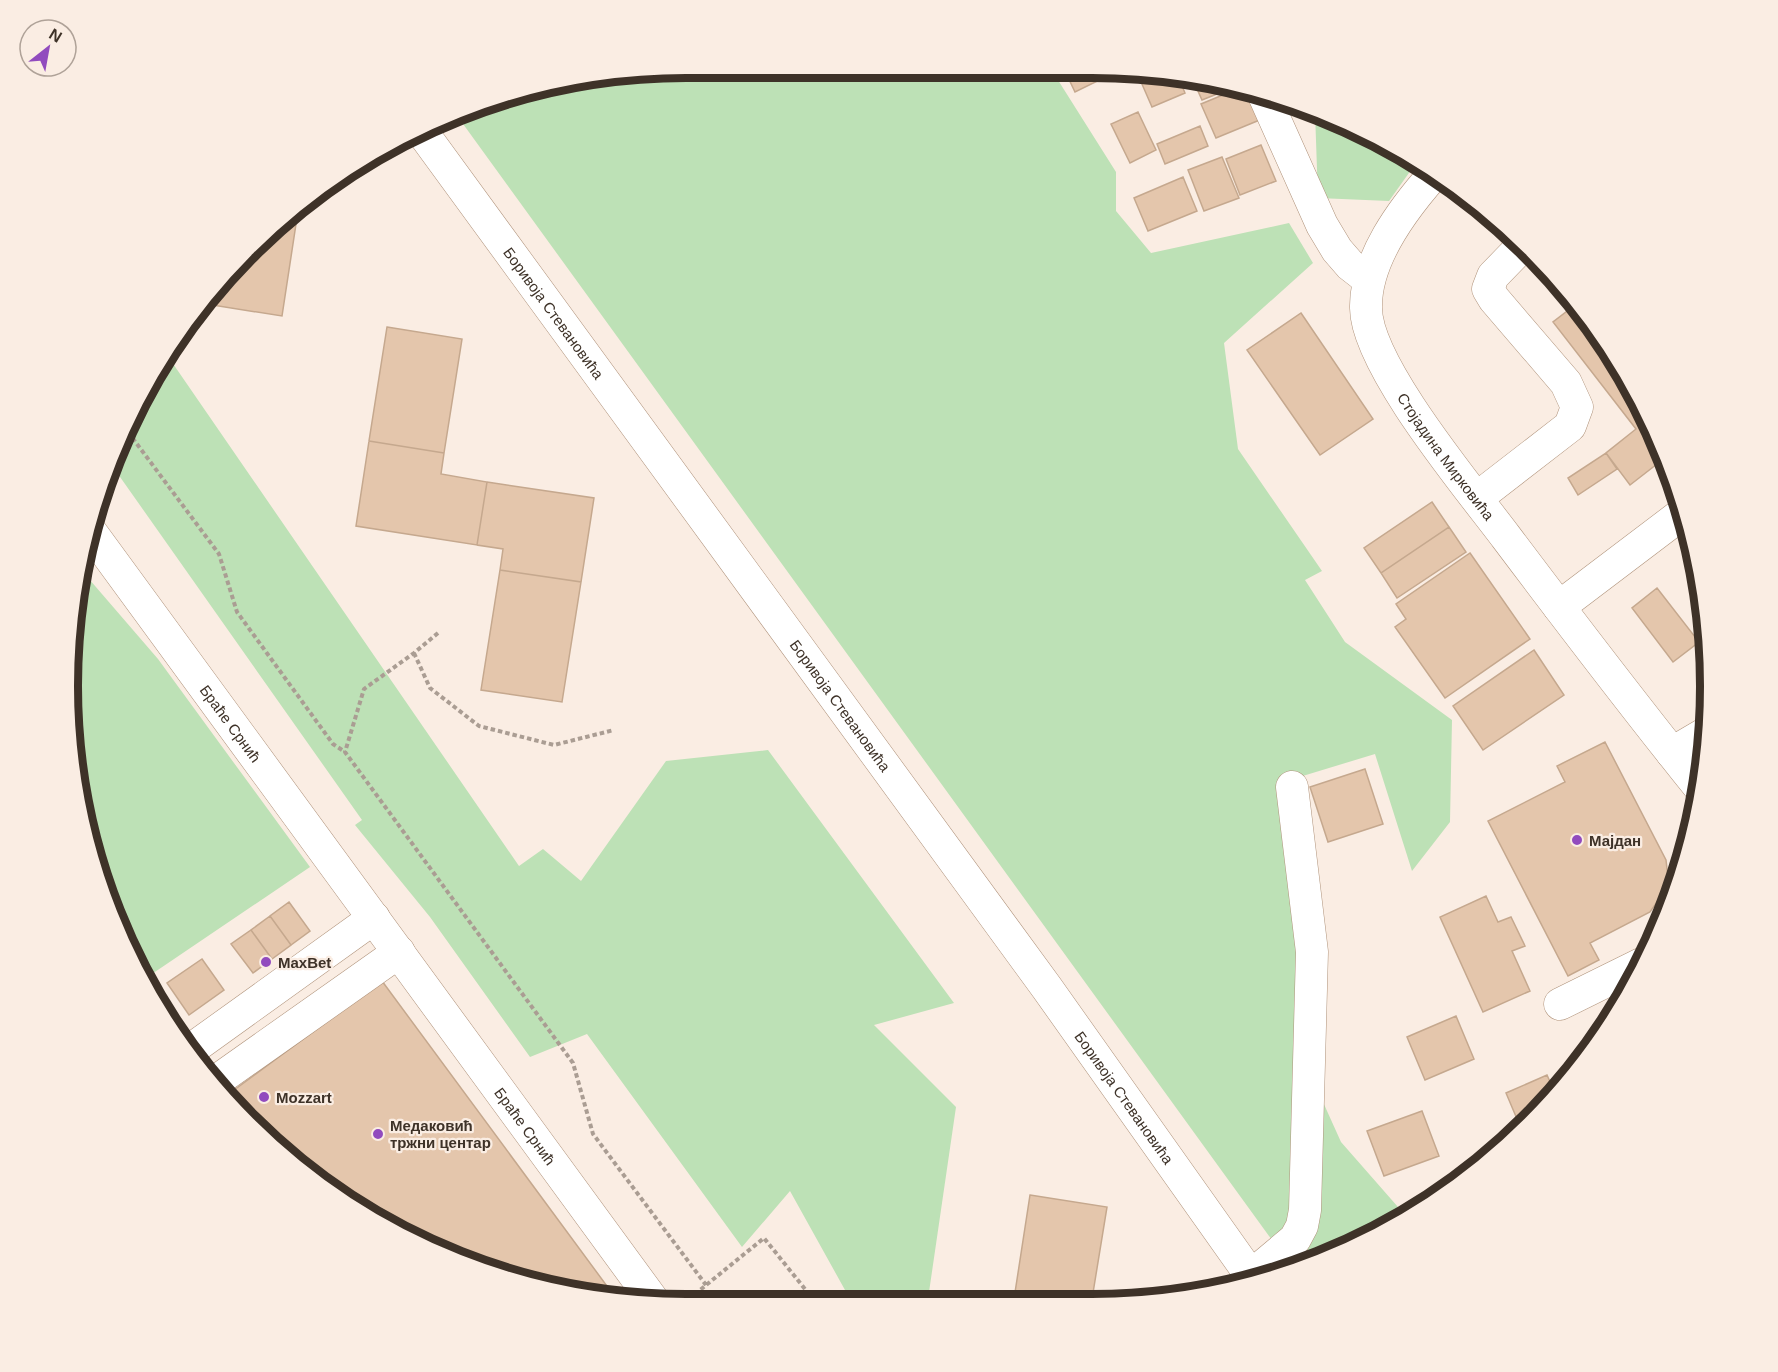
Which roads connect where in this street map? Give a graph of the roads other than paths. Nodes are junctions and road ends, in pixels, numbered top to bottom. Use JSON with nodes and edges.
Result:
{"nodes":[{"id":1,"x":1268,"y":105,"type":"edge"},
{"id":2,"x":426,"y":137,"type":"edge"},
{"id":3,"x":1430,"y":180,"type":"edge"},
{"id":4,"x":1517,"y":251,"type":"edge"},
{"id":5,"x":1368,"y":279,"type":"junction"},
{"id":6,"x":1477,"y":498,"type":"junction"},
{"id":7,"x":1676,"y":518,"type":"edge"},
{"id":8,"x":96,"y":540,"type":"edge"},
{"id":9,"x":1558,"y":607,"type":"junction"},
{"id":10,"x":1698,"y":738,"type":"edge"},
{"id":11,"x":1672,"y":753,"type":"junction"},
{"id":12,"x":1693,"y":779,"type":"edge"},
{"id":13,"x":1292,"y":787,"type":"dead end"},
{"id":14,"x":374,"y":918,"type":"junction"},
{"id":15,"x":399,"y":952,"type":"junction"},
{"id":16,"x":1629,"y":970,"type":"edge"},
{"id":17,"x":1560,"y":1004,"type":"dead end"},
{"id":18,"x":196,"y":1046,"type":"edge"},
{"id":19,"x":221,"y":1078,"type":"edge"},
{"id":20,"x":1262,"y":1269,"type":"edge"},
{"id":21,"x":1249,"y":1273,"type":"edge"},
{"id":22,"x":648,"y":1293,"type":"edge"}],
"edges":[{"from":1,"to":5,"type":"street"},
{"from":2,"to":21,"type":"street","name":"Боривоја Стевановића"},
{"from":3,"to":5,"type":"street"},
{"from":4,"to":6,"type":"street"},
{"from":5,"to":6,"type":"street","name":"Стојадина Мирковића"},
{"from":6,"to":9,"type":"street","name":"Стојадина Мирковића"},
{"from":7,"to":9,"type":"street"},
{"from":8,"to":14,"type":"street","name":"Браће Срнић"},
{"from":9,"to":11,"type":"street","name":"Стојадина Мирковића"},
{"from":10,"to":11,"type":"street"},
{"from":11,"to":12,"type":"street","name":"Стојадина Мирковића"},
{"from":13,"to":20,"type":"street"},
{"from":14,"to":15,"type":"street","name":"Браће Срнић"},
{"from":14,"to":18,"type":"street"},
{"from":15,"to":19,"type":"street"},
{"from":15,"to":22,"type":"street","name":"Браће Срнић"},
{"from":16,"to":17,"type":"street"}]}
